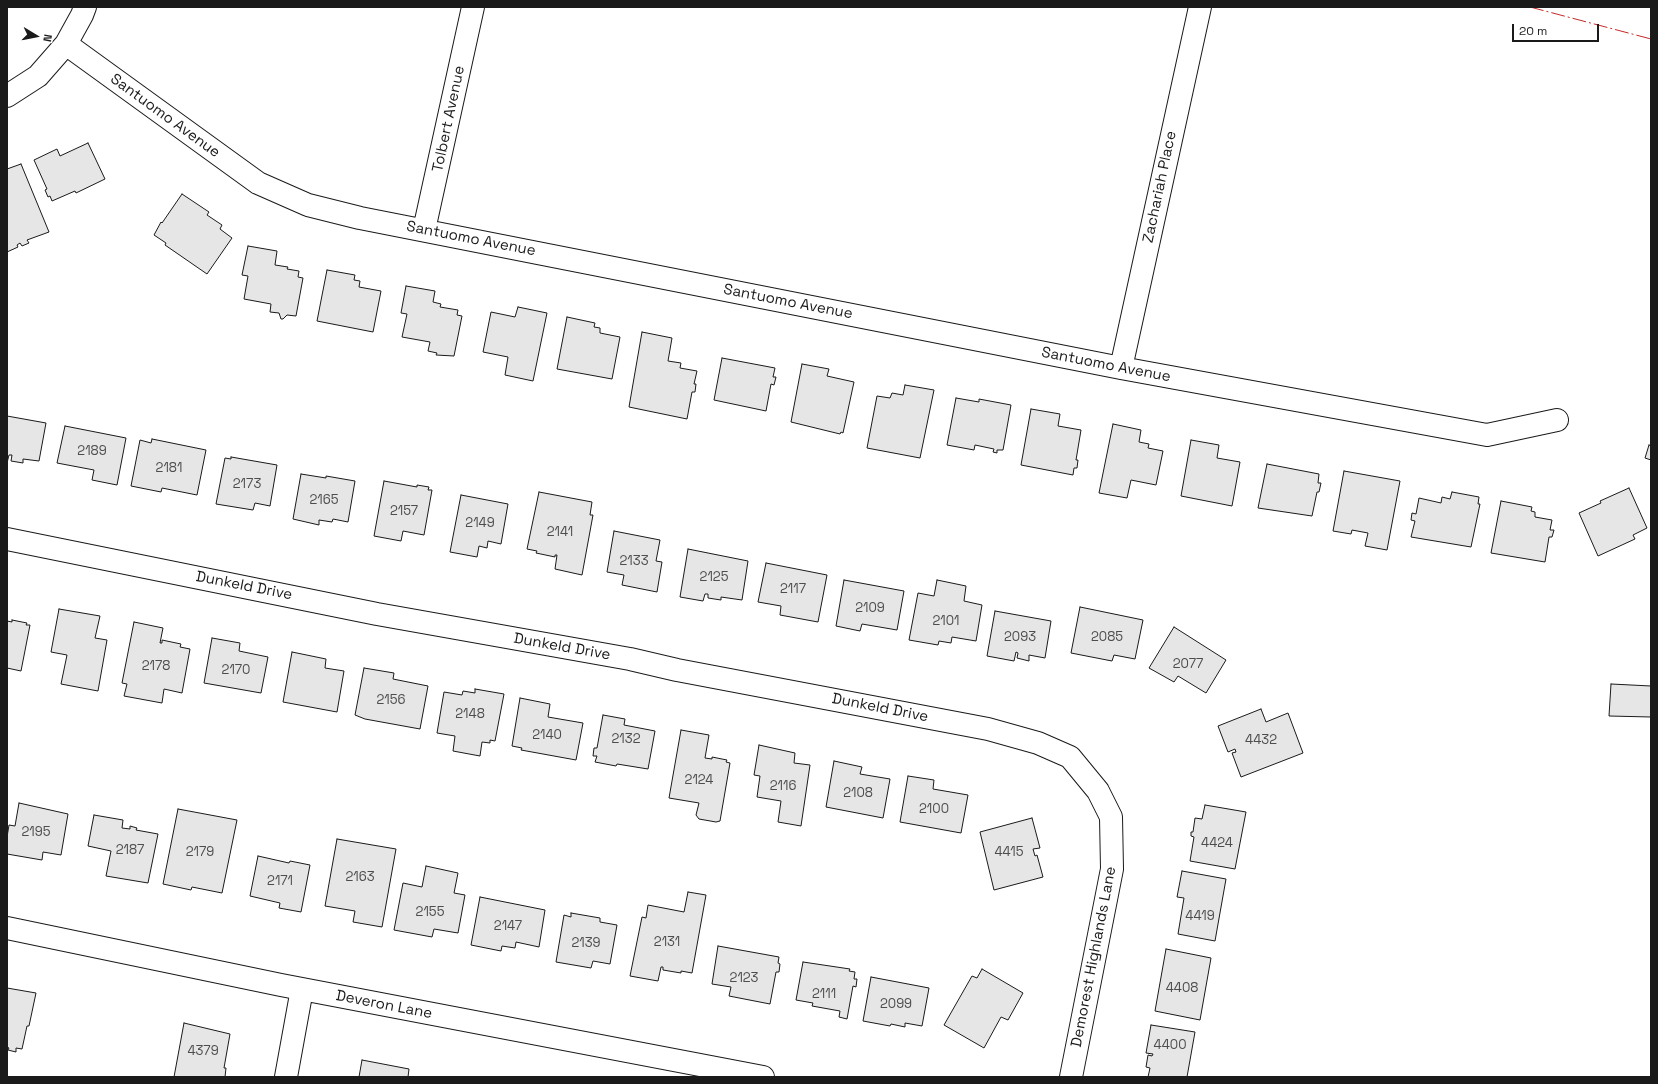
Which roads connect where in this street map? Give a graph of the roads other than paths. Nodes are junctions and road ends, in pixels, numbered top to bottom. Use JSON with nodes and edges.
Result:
{"nodes":[{"id":1,"x":85,"y":7,"type":"edge"},
{"id":2,"x":473,"y":7,"type":"edge"},
{"id":3,"x":1200,"y":7,"type":"edge"},
{"id":4,"x":66,"y":44,"type":"junction"},
{"id":5,"x":7,"y":96,"type":"edge"},
{"id":6,"x":424,"y":230,"type":"junction"},
{"id":7,"x":1121,"y":368,"type":"junction"},
{"id":8,"x":1557,"y":420,"type":"dead end"},
{"id":9,"x":7,"y":539,"type":"edge"},
{"id":10,"x":1098,"y":791,"type":"joint"},
{"id":11,"x":7,"y":928,"type":"edge"},
{"id":12,"x":302,"y":989,"type":"junction"},
{"id":13,"x":678,"y":1069,"type":"edge"},
{"id":14,"x":286,"y":1077,"type":"edge"},
{"id":15,"x":763,"y":1077,"type":"edge"},
{"id":16,"x":1071,"y":1077,"type":"edge"}],
"edges":[{"from":1,"to":4,"type":"street"},
{"from":2,"to":6,"type":"street","name":"Tolbert Avenue"},
{"from":3,"to":7,"type":"street","name":"Zachariah Place"},
{"from":4,"to":5,"type":"street"},
{"from":4,"to":6,"type":"street","name":"Santuomo Avenue"},
{"from":6,"to":7,"type":"street","name":"Santuomo Avenue"},
{"from":7,"to":8,"type":"street","name":"Santuomo Avenue"},
{"from":9,"to":10,"type":"street","name":"Dunkeld Drive"},
{"from":10,"to":16,"type":"street","name":"Demorest Highlands Lane"},
{"from":11,"to":12,"type":"street","name":"Deveron Lane"},
{"from":12,"to":13,"type":"street","name":"Deveron Lane"},
{"from":12,"to":14,"type":"street"},
{"from":13,"to":15,"type":"street","name":"Deveron Lane"}]}
